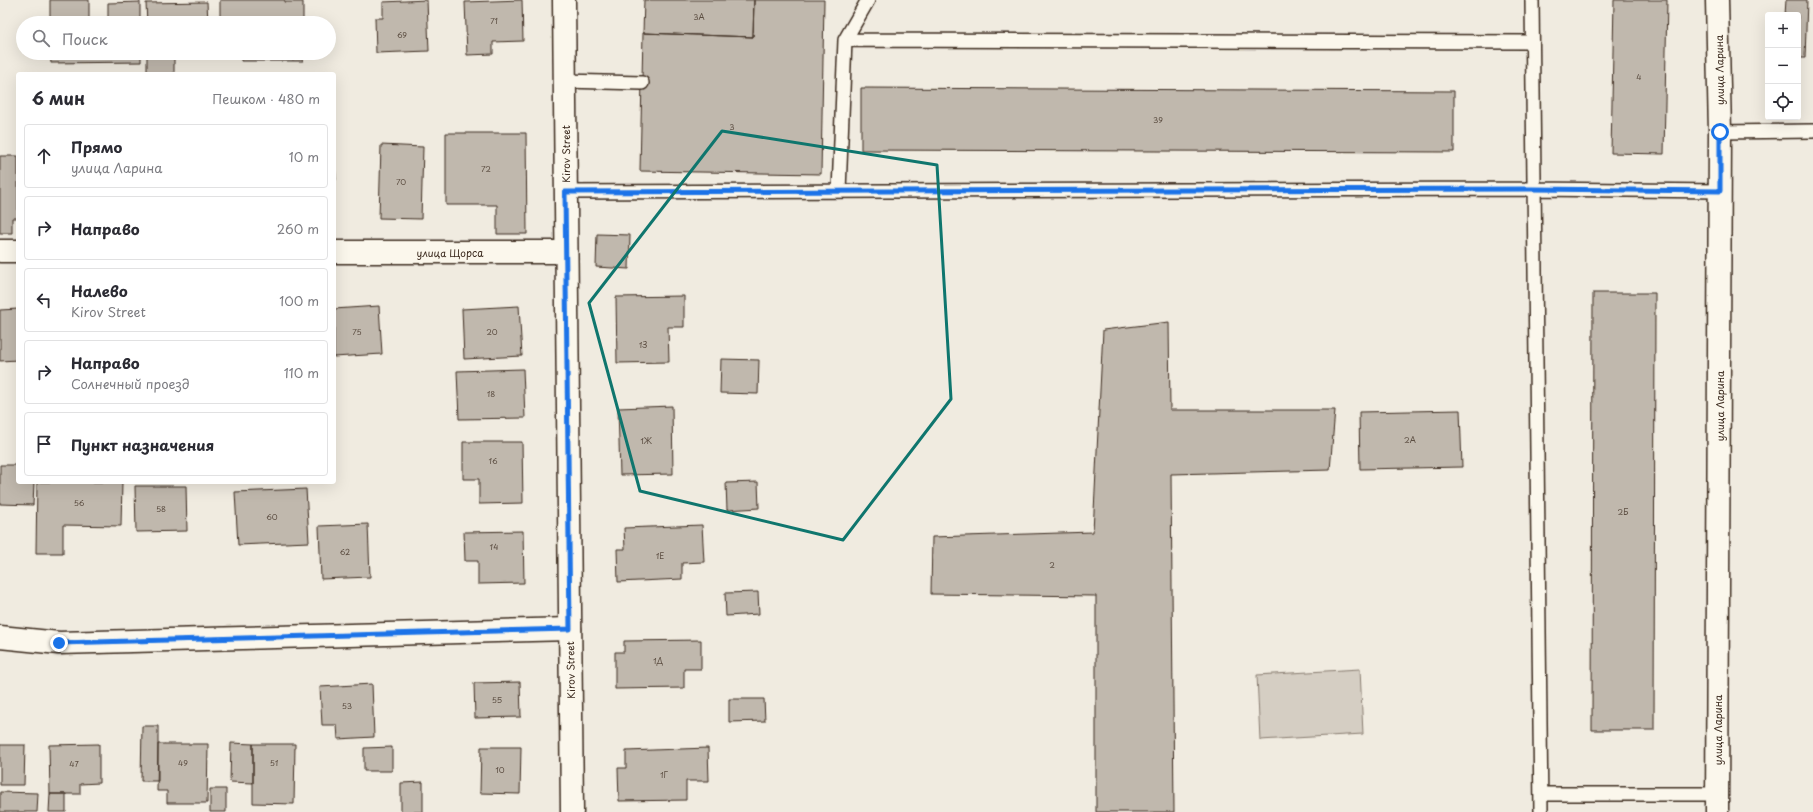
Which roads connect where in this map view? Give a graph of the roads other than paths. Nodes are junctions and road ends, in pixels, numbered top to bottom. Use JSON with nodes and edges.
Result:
{"nodes":[{"id":1,"x":564,"y":0,"type":"edge"},
{"id":2,"x":868,"y":0,"type":"edge"},
{"id":3,"x":1532,"y":0,"type":"edge"},
{"id":4,"x":1717,"y":0,"type":"edge"},
{"id":5,"x":845,"y":40,"type":"junction"},
{"id":6,"x":1532,"y":42,"type":"junction"},
{"id":7,"x":564,"y":81,"type":"junction"},
{"id":8,"x":642,"y":83,"type":"dead end"},
{"id":9,"x":1720,"y":132,"type":"junction"},
{"id":10,"x":1813,"y":132,"type":"edge"},
{"id":11,"x":1533,"y":189,"type":"junction"},
{"id":12,"x":839,"y":191,"type":"junction"},
{"id":13,"x":1720,"y":191,"type":"junction"},
{"id":14,"x":565,"y":192,"type":"junction"},
{"id":15,"x":0,"y":251,"type":"edge"},
{"id":16,"x":16,"y":251,"type":"edge"},
{"id":17,"x":336,"y":252,"type":"edge"},
{"id":18,"x":566,"y":252,"type":"junction"},
{"id":19,"x":570,"y":629,"type":"junction"},
{"id":20,"x":0,"y":637,"type":"edge"},
{"id":21,"x":1541,"y":794,"type":"junction"},
{"id":22,"x":1717,"y":803,"type":"edge"},
{"id":23,"x":572,"y":812,"type":"edge"},
{"id":24,"x":1541,"y":812,"type":"edge"}],
"edges":[{"from":1,"to":7,"type":"street","name":"Kirov Street"},
{"from":2,"to":5,"type":"lane"},
{"from":3,"to":6,"type":"lane"},
{"from":4,"to":9,"type":"street","name":"улица Ларина"},
{"from":5,"to":6,"type":"lane"},
{"from":5,"to":12,"type":"lane"},
{"from":6,"to":11,"type":"lane"},
{"from":7,"to":8,"type":"lane"},
{"from":7,"to":14,"type":"street","name":"Kirov Street"},
{"from":9,"to":10,"type":"lane"},
{"from":9,"to":13,"type":"street","name":"улица Ларина"},
{"from":11,"to":12,"type":"lane"},
{"from":11,"to":13,"type":"lane"},
{"from":11,"to":21,"type":"lane"},
{"from":12,"to":14,"type":"lane"},
{"from":13,"to":22,"type":"street","name":"улица Ларина"},
{"from":14,"to":18,"type":"street","name":"Kirov Street"},
{"from":15,"to":16,"type":"street"},
{"from":17,"to":18,"type":"street","name":"улица Щорса"},
{"from":18,"to":19,"type":"street","name":"Kirov Street"},
{"from":19,"to":20,"type":"street"},
{"from":19,"to":23,"type":"street","name":"Kirov Street"},
{"from":21,"to":22,"type":"lane"},
{"from":21,"to":24,"type":"lane"}]}
